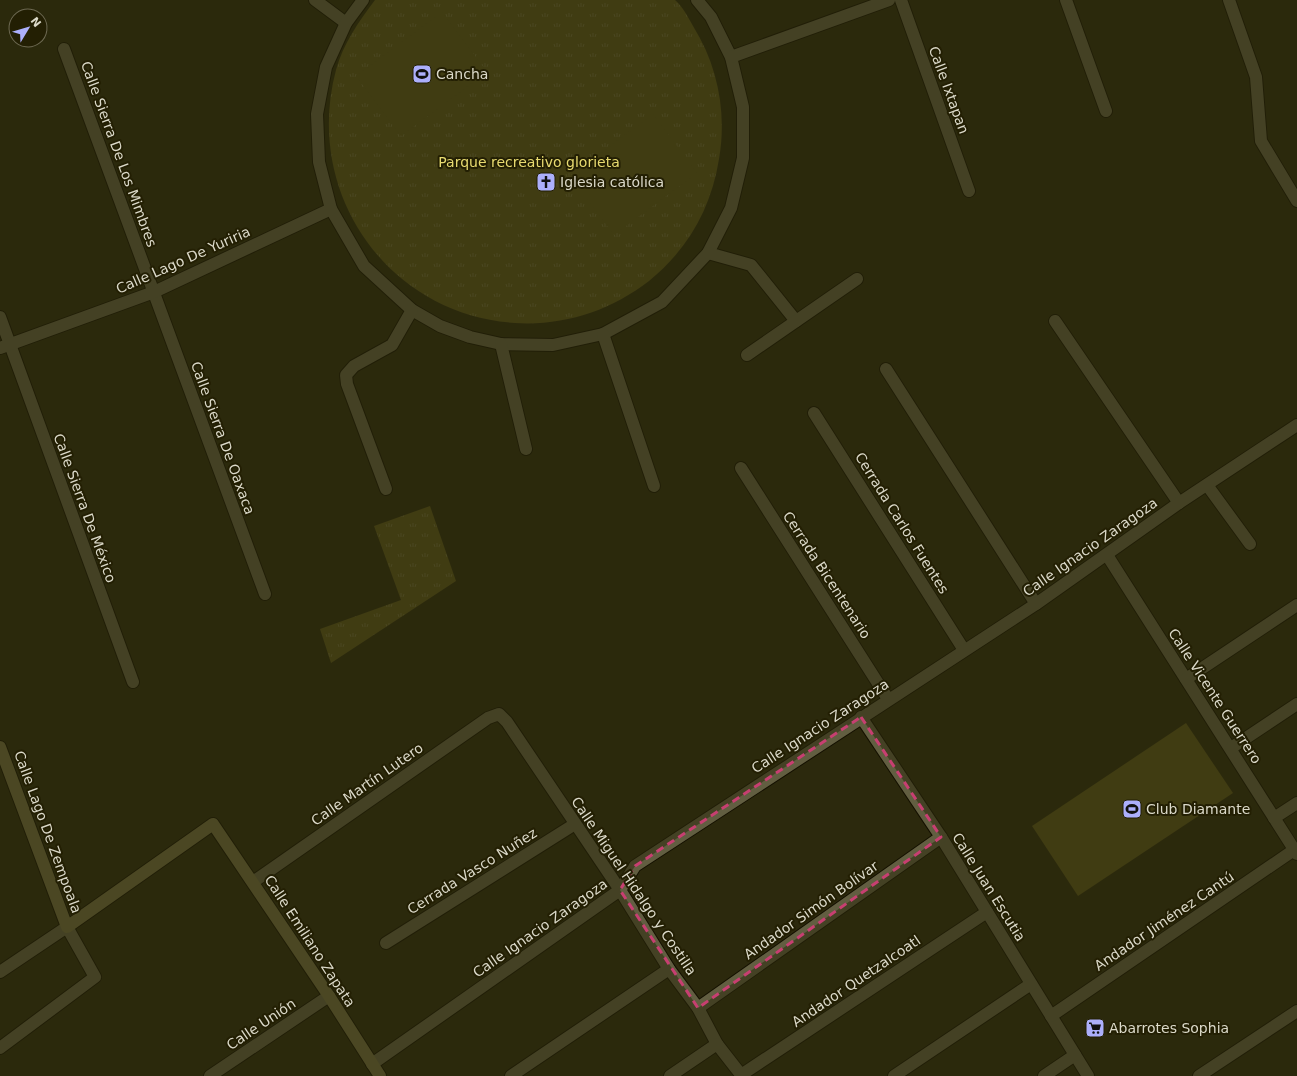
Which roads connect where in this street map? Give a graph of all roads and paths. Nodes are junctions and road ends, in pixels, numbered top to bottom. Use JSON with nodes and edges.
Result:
{"nodes":[{"id":1,"x":315,"y":0,"type":"edge"},
{"id":2,"x":363,"y":0,"type":"edge"},
{"id":3,"x":697,"y":0,"type":"edge"},
{"id":4,"x":889,"y":0,"type":"edge"},
{"id":5,"x":901,"y":0,"type":"edge"},
{"id":6,"x":1066,"y":0,"type":"edge"},
{"id":7,"x":1230,"y":0,"type":"edge"},
{"id":8,"x":346,"y":23,"type":"junction"},
{"id":9,"x":64,"y":49,"type":"dead end"},
{"id":10,"x":731,"y":57,"type":"junction"},
{"id":11,"x":1106,"y":110,"type":"dead end"},
{"id":12,"x":969,"y":191,"type":"dead end"},
{"id":13,"x":1297,"y":201,"type":"edge"},
{"id":14,"x":331,"y":209,"type":"junction"},
{"id":15,"x":708,"y":253,"type":"junction"},
{"id":16,"x":857,"y":279,"type":"dead end"},
{"id":17,"x":154,"y":292,"type":"junction"},
{"id":18,"x":412,"y":310,"type":"junction"},
{"id":19,"x":0,"y":317,"type":"edge"},
{"id":20,"x":796,"y":321,"type":"junction"},
{"id":21,"x":1055,"y":321,"type":"dead end"},
{"id":22,"x":603,"y":334,"type":"junction"},
{"id":23,"x":502,"y":344,"type":"junction"},
{"id":24,"x":5,"y":346,"type":"edge"},
{"id":25,"x":747,"y":355,"type":"dead end"},
{"id":26,"x":886,"y":369,"type":"dead end"},
{"id":27,"x":814,"y":413,"type":"dead end"},
{"id":28,"x":1297,"y":425,"type":"edge"},
{"id":29,"x":526,"y":449,"type":"dead end"},
{"id":30,"x":741,"y":468,"type":"dead end"},
{"id":31,"x":1207,"y":485,"type":"junction"},
{"id":32,"x":654,"y":486,"type":"dead end"},
{"id":33,"x":386,"y":489,"type":"dead end"},
{"id":34,"x":1179,"y":503,"type":"junction"},
{"id":35,"x":1250,"y":544,"type":"dead end"},
{"id":36,"x":1107,"y":555,"type":"junction"},
{"id":37,"x":265,"y":594,"type":"dead end"},
{"id":38,"x":1036,"y":604,"type":"junction"},
{"id":39,"x":1297,"y":606,"type":"edge"},
{"id":40,"x":964,"y":650,"type":"junction"},
{"id":41,"x":1186,"y":679,"type":"junction"},
{"id":42,"x":133,"y":682,"type":"dead end"},
{"id":43,"x":888,"y":699,"type":"junction"},
{"id":44,"x":1297,"y":704,"type":"edge"},
{"id":45,"x":499,"y":714,"type":"joint"},
{"id":46,"x":861,"y":717,"type":"junction"},
{"id":47,"x":0,"y":747,"type":"edge"},
{"id":48,"x":1230,"y":748,"type":"junction"},
{"id":49,"x":1297,"y":803,"type":"edge"},
{"id":50,"x":1274,"y":818,"type":"junction"},
{"id":51,"x":575,"y":824,"type":"junction"},
{"id":52,"x":941,"y":837,"type":"junction"},
{"id":53,"x":1296,"y":852,"type":"edge"},
{"id":54,"x":253,"y":882,"type":"junction"},
{"id":55,"x":620,"y":890,"type":"junction"},
{"id":56,"x":987,"y":912,"type":"junction"},
{"id":57,"x":67,"y":927,"type":"junction"},
{"id":58,"x":386,"y":943,"type":"dead end"},
{"id":59,"x":669,"y":969,"type":"junction"},
{"id":60,"x":0,"y":972,"type":"edge"},
{"id":61,"x":1031,"y":984,"type":"junction"},
{"id":62,"x":329,"y":996,"type":"junction"},
{"id":63,"x":698,"y":1008,"type":"junction"},
{"id":64,"x":1297,"y":1011,"type":"edge"},
{"id":65,"x":1051,"y":1016,"type":"junction"},
{"id":66,"x":717,"y":1044,"type":"junction"},
{"id":67,"x":0,"y":1048,"type":"edge"},
{"id":68,"x":1075,"y":1054,"type":"junction"},
{"id":69,"x":372,"y":1064,"type":"junction"},
{"id":70,"x":742,"y":1075,"type":"edge"},
{"id":71,"x":210,"y":1076,"type":"edge"},
{"id":72,"x":380,"y":1076,"type":"edge"},
{"id":73,"x":511,"y":1076,"type":"edge"},
{"id":74,"x":670,"y":1076,"type":"edge"},
{"id":75,"x":894,"y":1076,"type":"edge"},
{"id":76,"x":1044,"y":1076,"type":"edge"},
{"id":77,"x":1088,"y":1076,"type":"edge"},
{"id":78,"x":1199,"y":1076,"type":"edge"}],
"edges":[{"from":1,"to":8,"type":"street"},
{"from":2,"to":8,"type":"street"},
{"from":3,"to":10,"type":"street"},
{"from":4,"to":10,"type":"street"},
{"from":5,"to":12,"type":"street","name":"Calle Ixtapan"},
{"from":6,"to":11,"type":"street"},
{"from":7,"to":13,"type":"street"},
{"from":8,"to":14,"type":"street"},
{"from":9,"to":17,"type":"street","name":"Calle Sierra De Los Mimbres"},
{"from":10,"to":15,"type":"street"},
{"from":14,"to":17,"type":"street","name":"Calle Lago De Yuriria"},
{"from":14,"to":18,"type":"street"},
{"from":15,"to":20,"type":"street"},
{"from":15,"to":22,"type":"street"},
{"from":16,"to":20,"type":"street"},
{"from":17,"to":24,"type":"street","name":"Calle Lago De Yuriria"},
{"from":17,"to":37,"type":"street","name":"Calle Sierra De Oaxaca"},
{"from":18,"to":23,"type":"street"},
{"from":18,"to":33,"type":"street"},
{"from":19,"to":24,"type":"street","name":"Calle Sierra De México"},
{"from":20,"to":25,"type":"street"},
{"from":21,"to":34,"type":"street"},
{"from":22,"to":23,"type":"street"},
{"from":22,"to":32,"type":"street"},
{"from":23,"to":29,"type":"street"},
{"from":24,"to":42,"type":"street","name":"Calle Sierra De México"},
{"from":26,"to":38,"type":"street"},
{"from":27,"to":40,"type":"street","name":"Cerrada Carlos Fuentes"},
{"from":28,"to":31,"type":"street","name":"Calle Ignacio Zaragoza"},
{"from":30,"to":43,"type":"street","name":"Cerrada Bicentenario"},
{"from":31,"to":34,"type":"street","name":"Calle Ignacio Zaragoza"},
{"from":31,"to":35,"type":"street"},
{"from":34,"to":36,"type":"street","name":"Calle Ignacio Zaragoza"},
{"from":36,"to":38,"type":"street","name":"Calle Ignacio Zaragoza"},
{"from":36,"to":41,"type":"street","name":"Calle Vicente Guerrero"},
{"from":38,"to":40,"type":"street","name":"Calle Ignacio Zaragoza"},
{"from":39,"to":41,"type":"street"},
{"from":40,"to":43,"type":"street","name":"Calle Ignacio Zaragoza"},
{"from":41,"to":48,"type":"street","name":"Calle Vicente Guerrero"},
{"from":43,"to":46,"type":"street","name":"Calle Ignacio Zaragoza"},
{"from":44,"to":48,"type":"street"},
{"from":45,"to":51,"type":"street","name":"Calle Miguel Hidalgo y Costilla"},
{"from":45,"to":54,"type":"street","name":"Calle Martín Lutero"},
{"from":46,"to":52,"type":"street","name":"Calle Juan Escutia"},
{"from":46,"to":55,"type":"street","name":"Calle Ignacio Zaragoza"},
{"from":47,"to":57,"type":"street","name":"Calle Lago De Zempoala"},
{"from":48,"to":50,"type":"street","name":"Calle Vicente Guerrero"},
{"from":49,"to":50,"type":"street"},
{"from":50,"to":53,"type":"street","name":"Calle Vicente Guerrero"},
{"from":51,"to":55,"type":"street","name":"Calle Miguel Hidalgo y Costilla"},
{"from":51,"to":58,"type":"street","name":"Cerrada Vasco Nuñez"},
{"from":52,"to":56,"type":"street","name":"Calle Juan Escutia"},
{"from":52,"to":63,"type":"street","name":"Andador Simón Bolívar"},
{"from":53,"to":65,"type":"street","name":"Andador Jiménez Cantú"},
{"from":54,"to":57,"type":"street","name":"Calle Emiliano Zapata"},
{"from":54,"to":62,"type":"street","name":"Calle Emiliano Zapata"},
{"from":55,"to":59,"type":"street","name":"Calle Miguel Hidalgo y Costilla"},
{"from":55,"to":69,"type":"street","name":"Calle Ignacio Zaragoza"},
{"from":56,"to":61,"type":"street","name":"Calle Juan Escutia"},
{"from":56,"to":70,"type":"street","name":"Andador Quetzalcoatl"},
{"from":57,"to":60,"type":"street"},
{"from":57,"to":67,"type":"street"},
{"from":59,"to":63,"type":"street","name":"Calle Miguel Hidalgo y Costilla"},
{"from":59,"to":73,"type":"street"},
{"from":61,"to":65,"type":"street","name":"Calle Juan Escutia"},
{"from":61,"to":75,"type":"street"},
{"from":62,"to":69,"type":"street","name":"Calle Emiliano Zapata"},
{"from":62,"to":71,"type":"street","name":"Calle Unión"},
{"from":63,"to":66,"type":"street","name":"Calle Miguel Hidalgo y Costilla"},
{"from":64,"to":78,"type":"street"},
{"from":65,"to":68,"type":"street","name":"Calle Juan Escutia"},
{"from":66,"to":70,"type":"street","name":"Calle Miguel Hidalgo y Costilla"},
{"from":66,"to":74,"type":"street"},
{"from":68,"to":76,"type":"street"},
{"from":68,"to":77,"type":"street","name":"Calle Juan Escutia"},
{"from":69,"to":72,"type":"street","name":"Calle Emiliano Zapata"}]}
